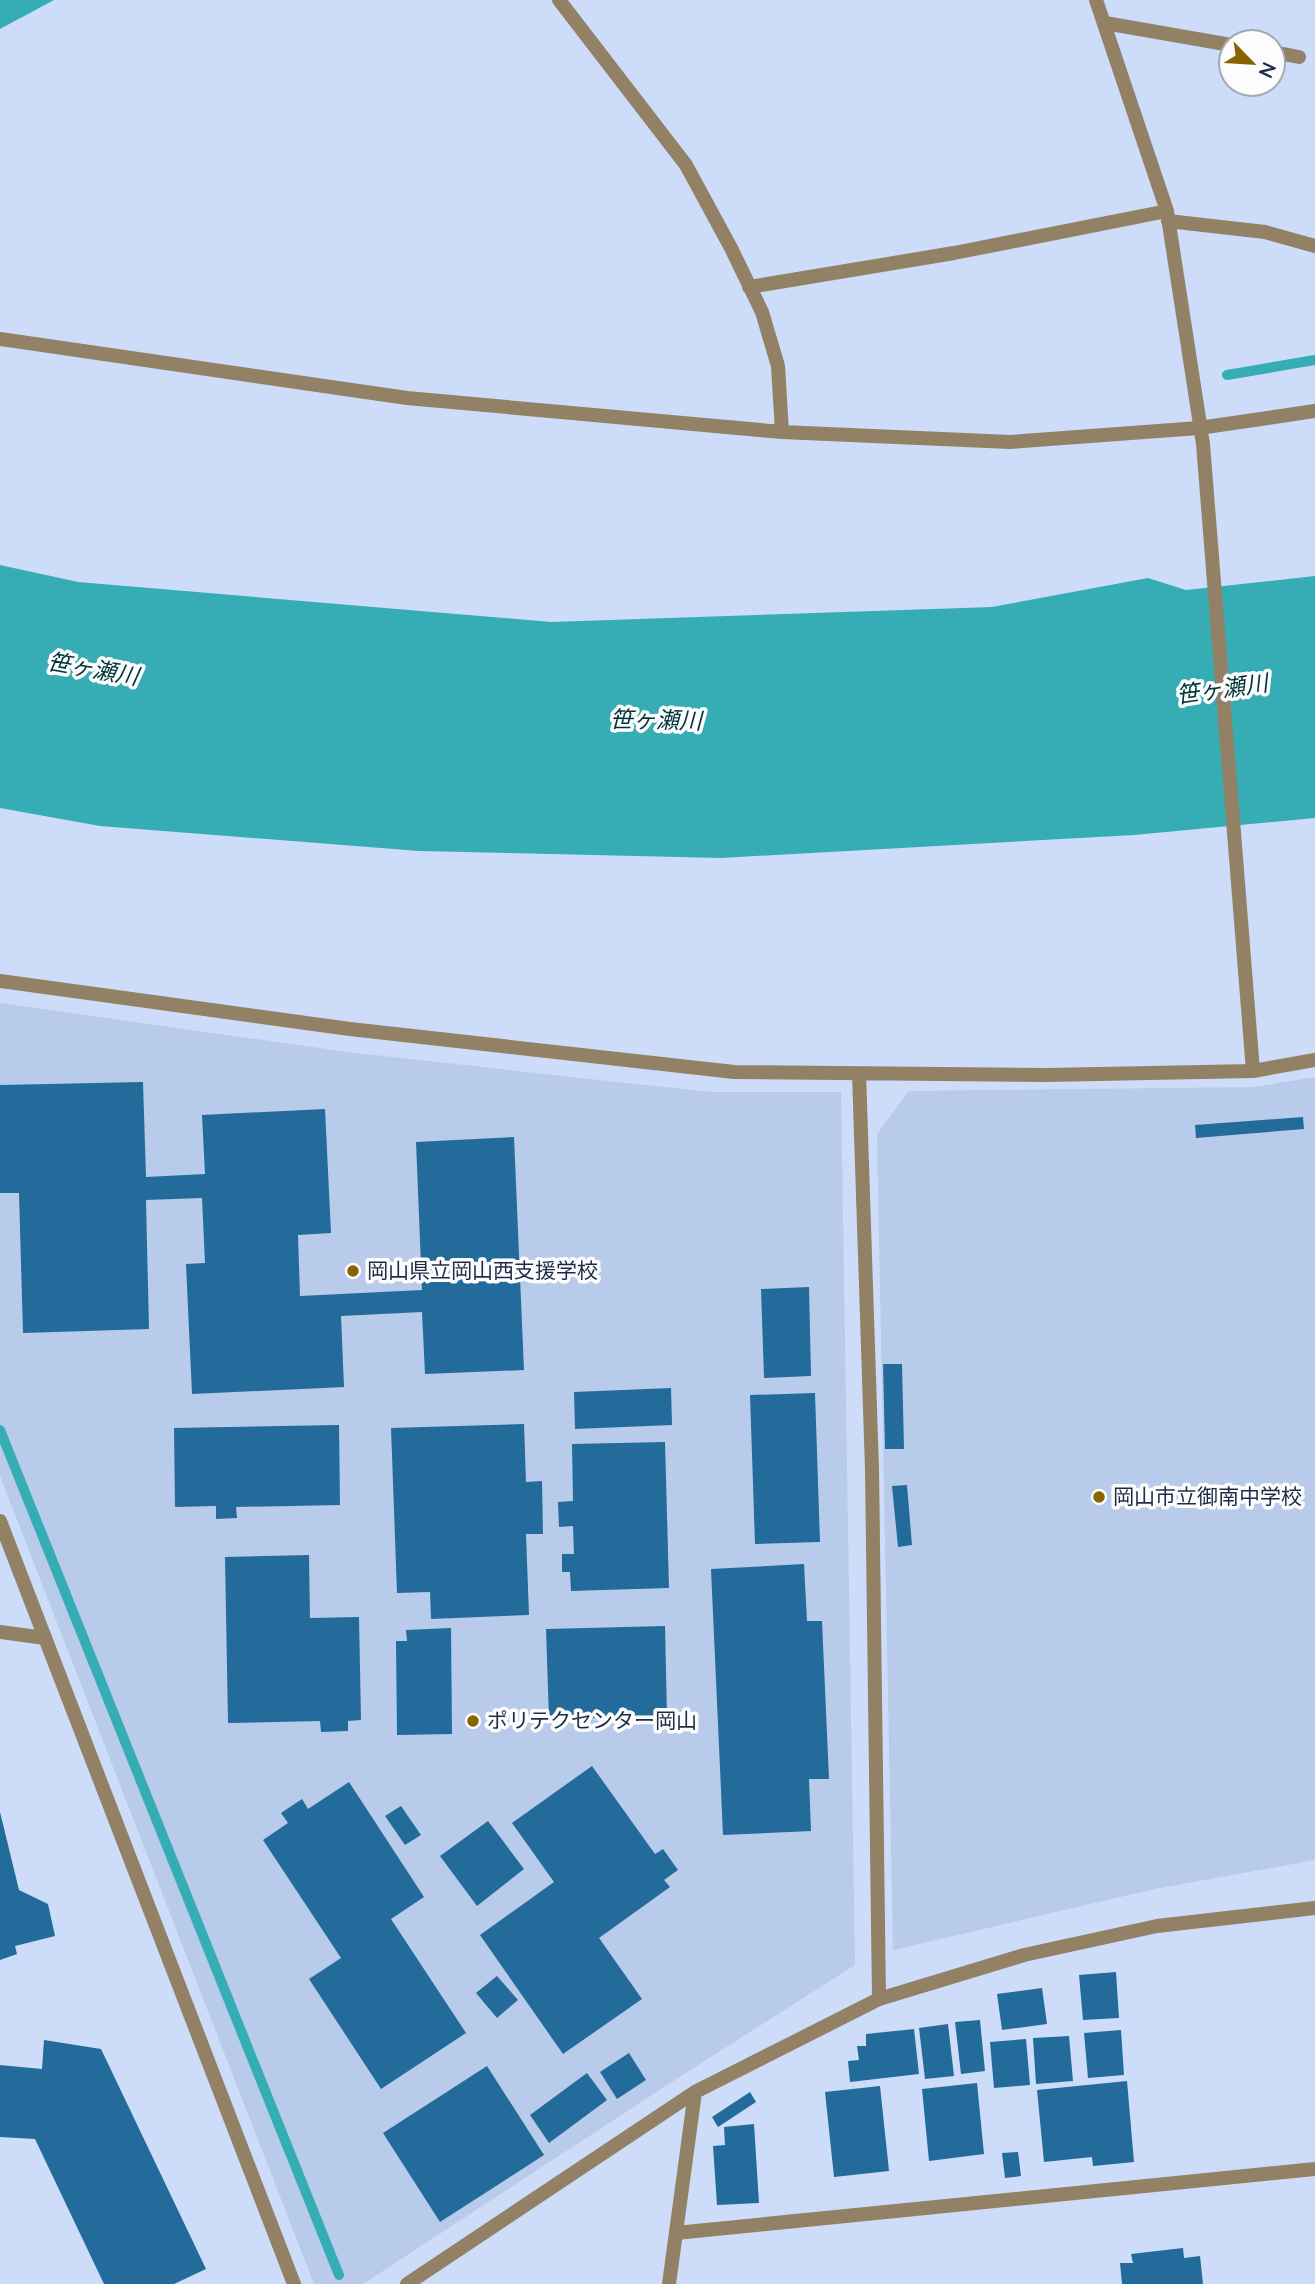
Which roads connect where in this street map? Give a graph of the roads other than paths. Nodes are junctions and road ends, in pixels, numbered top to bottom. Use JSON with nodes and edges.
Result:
{"nodes":[{"id":1,"x":559,"y":0,"type":"edge"},
{"id":2,"x":1096,"y":0,"type":"edge"},
{"id":3,"x":1105,"y":23,"type":"junction"},
{"id":4,"x":1217,"y":43,"type":"edge"},
{"id":5,"x":1287,"y":55,"type":"edge"},
{"id":6,"x":1299,"y":57,"type":"dead end"},
{"id":7,"x":1167,"y":216,"type":"junction"},
{"id":8,"x":1315,"y":246,"type":"edge"},
{"id":9,"x":749,"y":286,"type":"junction"},
{"id":10,"x":0,"y":339,"type":"edge"},
{"id":11,"x":1315,"y":411,"type":"edge"},
{"id":12,"x":1199,"y":428,"type":"junction"},
{"id":13,"x":782,"y":432,"type":"junction"},
{"id":14,"x":0,"y":981,"type":"edge"},
{"id":15,"x":1315,"y":1060,"type":"edge"},
{"id":16,"x":1253,"y":1071,"type":"junction"},
{"id":17,"x":859,"y":1073,"type":"junction"},
{"id":18,"x":0,"y":1521,"type":"edge"},
{"id":19,"x":0,"y":1632,"type":"edge"},
{"id":20,"x":45,"y":1638,"type":"junction"},
{"id":21,"x":1315,"y":1908,"type":"edge"},
{"id":22,"x":879,"y":1999,"type":"junction"},
{"id":23,"x":695,"y":2092,"type":"junction"},
{"id":24,"x":1315,"y":2169,"type":"edge"},
{"id":25,"x":676,"y":2233,"type":"junction"},
{"id":26,"x":294,"y":2284,"type":"edge"},
{"id":27,"x":407,"y":2284,"type":"edge"},
{"id":28,"x":668,"y":2284,"type":"edge"}],
"edges":[{"from":1,"to":9,"type":"street"},
{"from":2,"to":3,"type":"street"},
{"from":3,"to":4,"type":"street"},
{"from":3,"to":7,"type":"street"},
{"from":5,"to":6,"type":"street"},
{"from":7,"to":8,"type":"street"},
{"from":7,"to":9,"type":"street"},
{"from":7,"to":12,"type":"street"},
{"from":9,"to":13,"type":"street"},
{"from":10,"to":13,"type":"street"},
{"from":11,"to":12,"type":"street"},
{"from":12,"to":13,"type":"street"},
{"from":12,"to":16,"type":"street"},
{"from":14,"to":17,"type":"street"},
{"from":15,"to":16,"type":"street"},
{"from":16,"to":17,"type":"street"},
{"from":17,"to":22,"type":"street"},
{"from":18,"to":20,"type":"street"},
{"from":19,"to":20,"type":"street"},
{"from":20,"to":26,"type":"street"},
{"from":21,"to":22,"type":"street"},
{"from":22,"to":23,"type":"street"},
{"from":23,"to":25,"type":"street"},
{"from":23,"to":27,"type":"street"},
{"from":24,"to":25,"type":"street"},
{"from":25,"to":28,"type":"street"}]}
